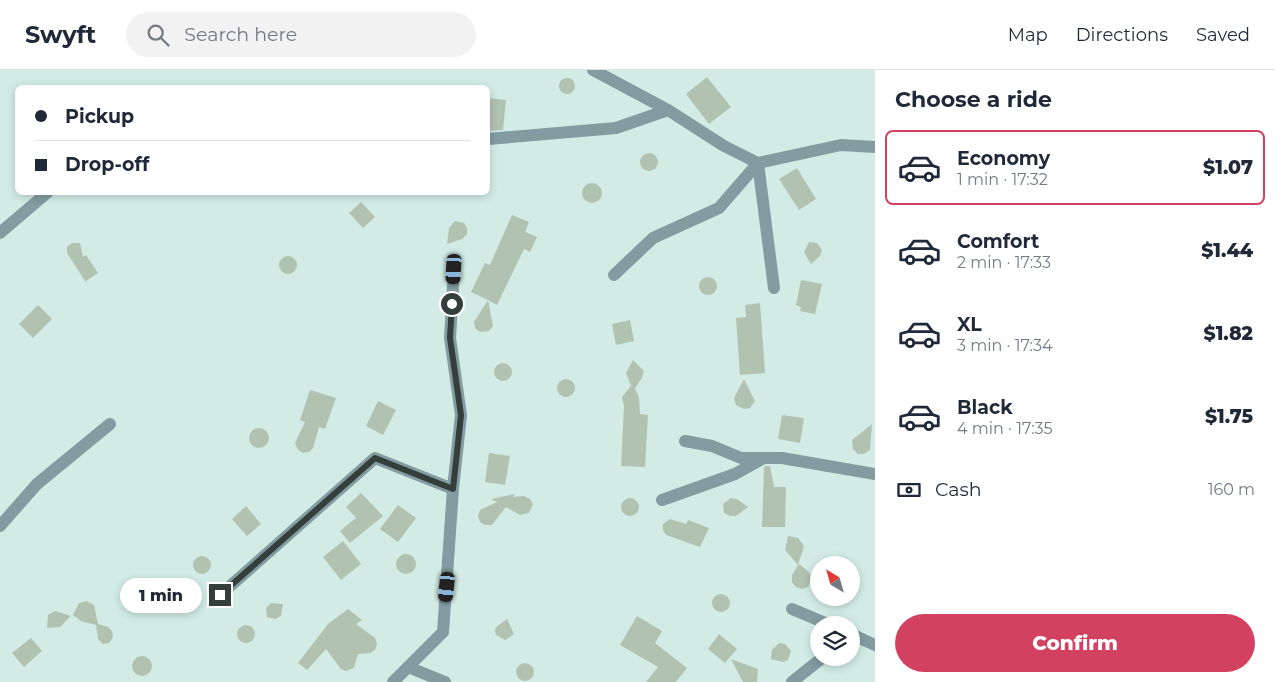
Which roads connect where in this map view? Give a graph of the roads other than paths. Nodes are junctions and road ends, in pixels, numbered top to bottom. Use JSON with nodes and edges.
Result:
{"nodes":[{"id":1,"x":593,"y":70,"type":"edge"},
{"id":2,"x":668,"y":110,"type":"junction"},
{"id":3,"x":490,"y":139,"type":"edge"},
{"id":4,"x":875,"y":146,"type":"edge"},
{"id":5,"x":758,"y":163,"type":"junction"},
{"id":6,"x":45,"y":195,"type":"edge"},
{"id":7,"x":0,"y":234,"type":"edge"},
{"id":8,"x":454,"y":269,"type":"dead end"},
{"id":9,"x":614,"y":275,"type":"dead end"},
{"id":10,"x":774,"y":288,"type":"dead end"},
{"id":11,"x":110,"y":424,"type":"dead end"},
{"id":12,"x":684,"y":442,"type":"dead end"},
{"id":13,"x":764,"y":458,"type":"junction"},
{"id":14,"x":875,"y":474,"type":"edge"},
{"id":15,"x":453,"y":489,"type":"junction"},
{"id":16,"x":662,"y":500,"type":"dead end"},
{"id":17,"x":0,"y":526,"type":"edge"},
{"id":18,"x":220,"y":595,"type":"dead end"},
{"id":19,"x":792,"y":609,"type":"dead end"},
{"id":20,"x":810,"y":617,"type":"edge"},
{"id":21,"x":860,"y":638,"type":"edge"},
{"id":22,"x":875,"y":645,"type":"edge"},
{"id":23,"x":812,"y":666,"type":"edge"},
{"id":24,"x":408,"y":667,"type":"junction"},
{"id":25,"x":393,"y":682,"type":"edge"},
{"id":26,"x":445,"y":682,"type":"edge"},
{"id":27,"x":792,"y":682,"type":"edge"}],
"edges":[{"from":1,"to":2,"type":"street"},
{"from":2,"to":3,"type":"street"},
{"from":2,"to":5,"type":"street"},
{"from":4,"to":5,"type":"street"},
{"from":5,"to":9,"type":"street"},
{"from":5,"to":10,"type":"street"},
{"from":6,"to":7,"type":"street"},
{"from":8,"to":15,"type":"street"},
{"from":11,"to":17,"type":"street"},
{"from":12,"to":13,"type":"street"},
{"from":13,"to":14,"type":"street"},
{"from":13,"to":16,"type":"street"},
{"from":15,"to":18,"type":"street"},
{"from":15,"to":24,"type":"street"},
{"from":19,"to":20,"type":"street"},
{"from":21,"to":22,"type":"street"},
{"from":23,"to":27,"type":"street"},
{"from":24,"to":25,"type":"street"},
{"from":24,"to":26,"type":"street"}]}
